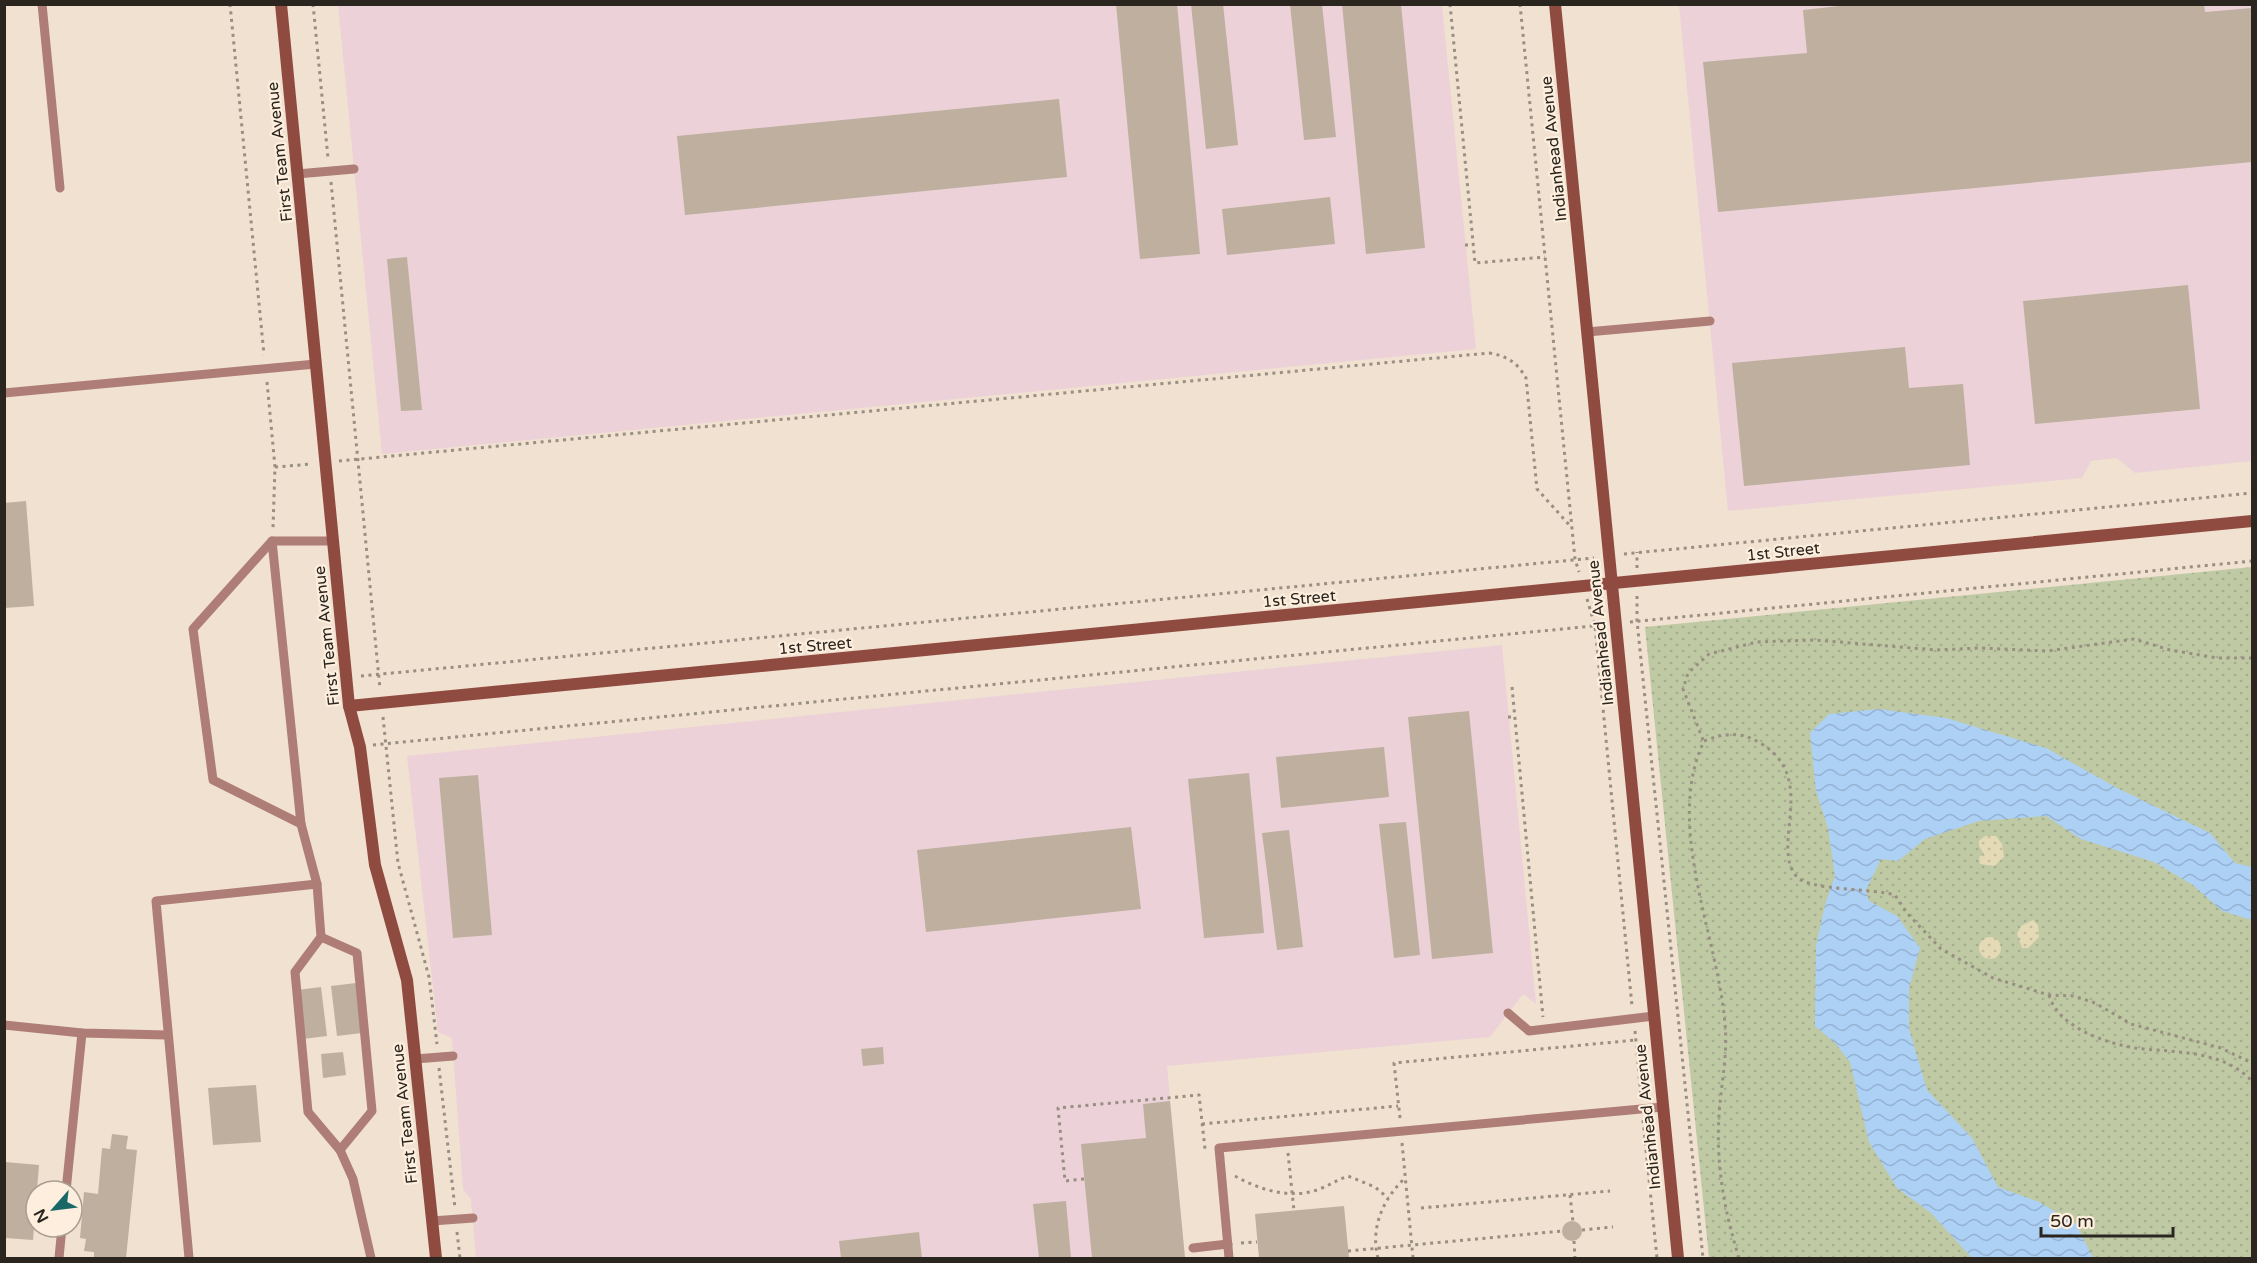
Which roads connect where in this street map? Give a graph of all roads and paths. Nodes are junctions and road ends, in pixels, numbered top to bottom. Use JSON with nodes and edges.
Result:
{"nodes":[{"id":1,"x":42,"y":4,"type":"edge"},
{"id":2,"x":230,"y":4,"type":"edge"},
{"id":3,"x":281,"y":4,"type":"edge"},
{"id":4,"x":313,"y":4,"type":"edge"},
{"id":5,"x":1450,"y":4,"type":"edge"},
{"id":6,"x":1520,"y":4,"type":"edge"},
{"id":7,"x":1555,"y":4,"type":"edge"},
{"id":8,"x":354,"y":169,"type":"dead end"},
{"id":9,"x":329,"y":171,"type":"junction"},
{"id":10,"x":297,"y":174,"type":"junction"},
{"id":11,"x":60,"y":188,"type":"dead end"},
{"id":12,"x":1473,"y":245,"type":"junction"},
{"id":13,"x":1466,"y":246,"type":"dead end"},
{"id":14,"x":1545,"y":257,"type":"junction"},
{"id":15,"x":1710,"y":321,"type":"dead end"},
{"id":16,"x":1587,"y":332,"type":"junction"},
{"id":17,"x":316,"y":364,"type":"junction"},
{"id":18,"x":266,"y":369,"type":"junction"},
{"id":19,"x":4,"y":393,"type":"edge"},
{"id":20,"x":358,"y":460,"type":"junction"},
{"id":21,"x":2253,"y":494,"type":"edge"},
{"id":22,"x":2253,"y":521,"type":"edge"},
{"id":23,"x":1572,"y":528,"type":"junction"},
{"id":24,"x":333,"y":541,"type":"junction"},
{"id":25,"x":272,"y":542,"type":"junction"},
{"id":26,"x":1609,"y":556,"type":"junction"},
{"id":27,"x":1575,"y":560,"type":"junction"},
{"id":28,"x":2253,"y":561,"type":"edge"},
{"id":29,"x":1611,"y":584,"type":"junction"},
{"id":30,"x":1637,"y":621,"type":"junction"},
{"id":31,"x":1616,"y":624,"type":"junction"},
{"id":32,"x":1595,"y":626,"type":"junction"},
{"id":33,"x":2253,"y":658,"type":"edge"},
{"id":34,"x":379,"y":675,"type":"junction"},
{"id":35,"x":347,"y":677,"type":"junction"},
{"id":36,"x":1512,"y":687,"type":"dead end"},
{"id":37,"x":381,"y":703,"type":"junction"},
{"id":38,"x":349,"y":706,"type":"junction"},
{"id":39,"x":1508,"y":717,"type":"dead end"},
{"id":40,"x":1514,"y":717,"type":"junction"},
{"id":41,"x":1704,"y":741,"type":"junction"},
{"id":42,"x":386,"y":744,"type":"junction"},
{"id":43,"x":360,"y":747,"type":"junction"},
{"id":44,"x":301,"y":824,"type":"junction"},
{"id":45,"x":398,"y":863,"type":"dead end"},
{"id":46,"x":317,"y":884,"type":"junction"},
{"id":47,"x":321,"y":938,"type":"junction"},
{"id":48,"x":1532,"y":961,"type":"dead end"},
{"id":49,"x":1538,"y":961,"type":"junction"},
{"id":50,"x":2049,"y":995,"type":"junction"},
{"id":51,"x":1508,"y":1013,"type":"dead end"},
{"id":52,"x":1654,"y":1016,"type":"junction"},
{"id":53,"x":1634,"y":1019,"type":"junction"},
{"id":54,"x":4,"y":1024,"type":"edge"},
{"id":55,"x":1544,"y":1029,"type":"junction"},
{"id":56,"x":81,"y":1033,"type":"junction"},
{"id":57,"x":167,"y":1035,"type":"junction"},
{"id":58,"x":1636,"y":1040,"type":"junction"},
{"id":59,"x":1546,"y":1049,"type":"junction"},
{"id":60,"x":453,"y":1056,"type":"dead end"},
{"id":61,"x":415,"y":1059,"type":"junction"},
{"id":62,"x":2253,"y":1063,"type":"edge"},
{"id":63,"x":2253,"y":1081,"type":"edge"},
{"id":64,"x":1398,"y":1106,"type":"junction"},
{"id":65,"x":1663,"y":1107,"type":"junction"},
{"id":66,"x":1642,"y":1109,"type":"junction"},
{"id":67,"x":1202,"y":1124,"type":"junction"},
{"id":68,"x":1401,"y":1131,"type":"junction"},
{"id":69,"x":1287,"y":1142,"type":"junction"},
{"id":70,"x":340,"y":1150,"type":"junction"},
{"id":71,"x":1205,"y":1157,"type":"dead end"},
{"id":72,"x":1221,"y":1170,"type":"junction"},
{"id":73,"x":1406,"y":1178,"type":"junction"},
{"id":74,"x":67,"y":1179,"type":"edge"},
{"id":75,"x":1084,"y":1179,"type":"dead end"},
{"id":76,"x":1610,"y":1191,"type":"dead end"},
{"id":77,"x":1292,"y":1193,"type":"junction"},
{"id":78,"x":1570,"y":1195,"type":"junction"},
{"id":79,"x":1388,"y":1198,"type":"junction"},
{"id":80,"x":1421,"y":1208,"type":"dead end"},
{"id":81,"x":1294,"y":1211,"type":"dead end"},
{"id":82,"x":473,"y":1218,"type":"dead end"},
{"id":83,"x":432,"y":1221,"type":"junction"},
{"id":84,"x":1573,"y":1222,"type":"dead end"},
{"id":85,"x":1613,"y":1227,"type":"dead end"},
{"id":86,"x":1582,"y":1230,"type":"dead end"},
{"id":87,"x":1562,"y":1231,"type":"dead end"},
{"id":88,"x":61,"y":1239,"type":"edge"},
{"id":89,"x":1574,"y":1241,"type":"dead end"},
{"id":90,"x":1228,"y":1244,"type":"junction"},
{"id":91,"x":1412,"y":1245,"type":"junction"},
{"id":92,"x":1193,"y":1248,"type":"dead end"},
{"id":93,"x":1376,"y":1249,"type":"junction"},
{"id":94,"x":1348,"y":1251,"type":"dead end"},
{"id":95,"x":59,"y":1258,"type":"edge"},
{"id":96,"x":189,"y":1258,"type":"edge"},
{"id":97,"x":371,"y":1258,"type":"edge"},
{"id":98,"x":436,"y":1258,"type":"edge"},
{"id":99,"x":1229,"y":1258,"type":"edge"},
{"id":100,"x":1378,"y":1258,"type":"edge"},
{"id":101,"x":1413,"y":1258,"type":"edge"},
{"id":102,"x":1575,"y":1258,"type":"edge"},
{"id":103,"x":1657,"y":1258,"type":"edge"},
{"id":104,"x":1678,"y":1258,"type":"edge"},
{"id":105,"x":1703,"y":1258,"type":"edge"},
{"id":106,"x":1739,"y":1258,"type":"edge"}],
"edges":[{"from":1,"to":11,"type":"lane"},
{"from":2,"to":18,"type":"path"},
{"from":3,"to":10,"type":"main road","name":"First Team Avenue"},
{"from":4,"to":9,"type":"path"},
{"from":5,"to":12,"type":"path"},
{"from":6,"to":14,"type":"path"},
{"from":7,"to":16,"type":"main road","name":"Indianhead Avenue"},
{"from":8,"to":9,"type":"lane"},
{"from":9,"to":10,"type":"lane"},
{"from":9,"to":20,"type":"path"},
{"from":10,"to":17,"type":"main road","name":"First Team Avenue"},
{"from":12,"to":13,"type":"path"},
{"from":12,"to":14,"type":"path"},
{"from":14,"to":23,"type":"path"},
{"from":15,"to":16,"type":"lane"},
{"from":16,"to":26,"type":"main road","name":"Indianhead Avenue"},
{"from":17,"to":18,"type":"lane"},
{"from":17,"to":24,"type":"main road","name":"First Team Avenue"},
{"from":18,"to":19,"type":"lane"},
{"from":18,"to":25,"type":"path"},
{"from":20,"to":23,"type":"path"},
{"from":20,"to":34,"type":"path"},
{"from":21,"to":26,"type":"path"},
{"from":22,"to":29,"type":"main road","name":"1st Street"},
{"from":23,"to":27,"type":"path"},
{"from":24,"to":25,"type":"lane"},
{"from":24,"to":35,"type":"main road","name":"First Team Avenue"},
{"from":25,"to":44,"type":"lane"},
{"from":25,"to":44,"type":"lane"},
{"from":26,"to":27,"type":"path"},
{"from":26,"to":29,"type":"main road","name":"Indianhead Avenue"},
{"from":27,"to":34,"type":"path"},
{"from":28,"to":30,"type":"path"},
{"from":29,"to":31,"type":"main road","name":"Indianhead Avenue"},
{"from":29,"to":37,"type":"main road","name":"1st Street"},
{"from":30,"to":31,"type":"path"},
{"from":30,"to":105,"type":"path"},
{"from":31,"to":32,"type":"path"},
{"from":31,"to":52,"type":"main road","name":"Indianhead Avenue"},
{"from":32,"to":42,"type":"path"},
{"from":32,"to":53,"type":"path"},
{"from":33,"to":41,"type":"path"},
{"from":34,"to":35,"type":"path"},
{"from":34,"to":37,"type":"path"},
{"from":35,"to":38,"type":"main road","name":"First Team Avenue"},
{"from":36,"to":40,"type":"path"},
{"from":37,"to":38,"type":"main road","name":"1st Street"},
{"from":37,"to":42,"type":"path"},
{"from":38,"to":43,"type":"main road","name":"First Team Avenue"},
{"from":39,"to":40,"type":"path"},
{"from":40,"to":49,"type":"path"},
{"from":41,"to":50,"type":"path"},
{"from":41,"to":106,"type":"path"},
{"from":42,"to":43,"type":"path"},
{"from":42,"to":45,"type":"path"},
{"from":43,"to":61,"type":"main road","name":"First Team Avenue"},
{"from":44,"to":46,"type":"lane"},
{"from":46,"to":47,"type":"lane"},
{"from":46,"to":57,"type":"lane"},
{"from":47,"to":70,"type":"lane"},
{"from":47,"to":70,"type":"lane"},
{"from":48,"to":49,"type":"path"},
{"from":49,"to":55,"type":"path"},
{"from":50,"to":62,"type":"path"},
{"from":50,"to":63,"type":"path"},
{"from":51,"to":55,"type":"lane"},
{"from":52,"to":53,"type":"lane"},
{"from":52,"to":65,"type":"main road","name":"Indianhead Avenue"},
{"from":53,"to":55,"type":"lane"},
{"from":53,"to":58,"type":"path"},
{"from":54,"to":56,"type":"lane"},
{"from":55,"to":59,"type":"path"},
{"from":56,"to":57,"type":"lane"},
{"from":56,"to":74,"type":"lane"},
{"from":57,"to":96,"type":"lane"},
{"from":58,"to":59,"type":"path"},
{"from":58,"to":66,"type":"path"},
{"from":59,"to":64,"type":"path"},
{"from":60,"to":61,"type":"lane"},
{"from":61,"to":83,"type":"main road","name":"First Team Avenue"},
{"from":64,"to":67,"type":"path"},
{"from":64,"to":68,"type":"path"},
{"from":65,"to":66,"type":"lane"},
{"from":65,"to":104,"type":"main road","name":"Indianhead Avenue"},
{"from":66,"to":68,"type":"lane"},
{"from":66,"to":103,"type":"path"},
{"from":67,"to":71,"type":"path"},
{"from":67,"to":75,"type":"path"},
{"from":68,"to":69,"type":"lane"},
{"from":68,"to":73,"type":"path"},
{"from":69,"to":72,"type":"lane"},
{"from":69,"to":77,"type":"path"},
{"from":70,"to":97,"type":"lane"},
{"from":72,"to":77,"type":"path"},
{"from":72,"to":90,"type":"lane"},
{"from":73,"to":79,"type":"path"},
{"from":73,"to":91,"type":"path"},
{"from":76,"to":78,"type":"path"},
{"from":77,"to":79,"type":"path"},
{"from":77,"to":81,"type":"path"},
{"from":78,"to":80,"type":"path"},
{"from":78,"to":84,"type":"path"},
{"from":79,"to":93,"type":"path"},
{"from":82,"to":83,"type":"lane"},
{"from":83,"to":98,"type":"main road","name":"First Team Avenue"},
{"from":85,"to":86,"type":"path"},
{"from":87,"to":91,"type":"path"},
{"from":88,"to":95,"type":"lane"},
{"from":89,"to":102,"type":"path"},
{"from":90,"to":92,"type":"lane"},
{"from":90,"to":99,"type":"lane"},
{"from":91,"to":93,"type":"path"},
{"from":91,"to":101,"type":"path"},
{"from":93,"to":94,"type":"path"},
{"from":93,"to":100,"type":"path"}]}
